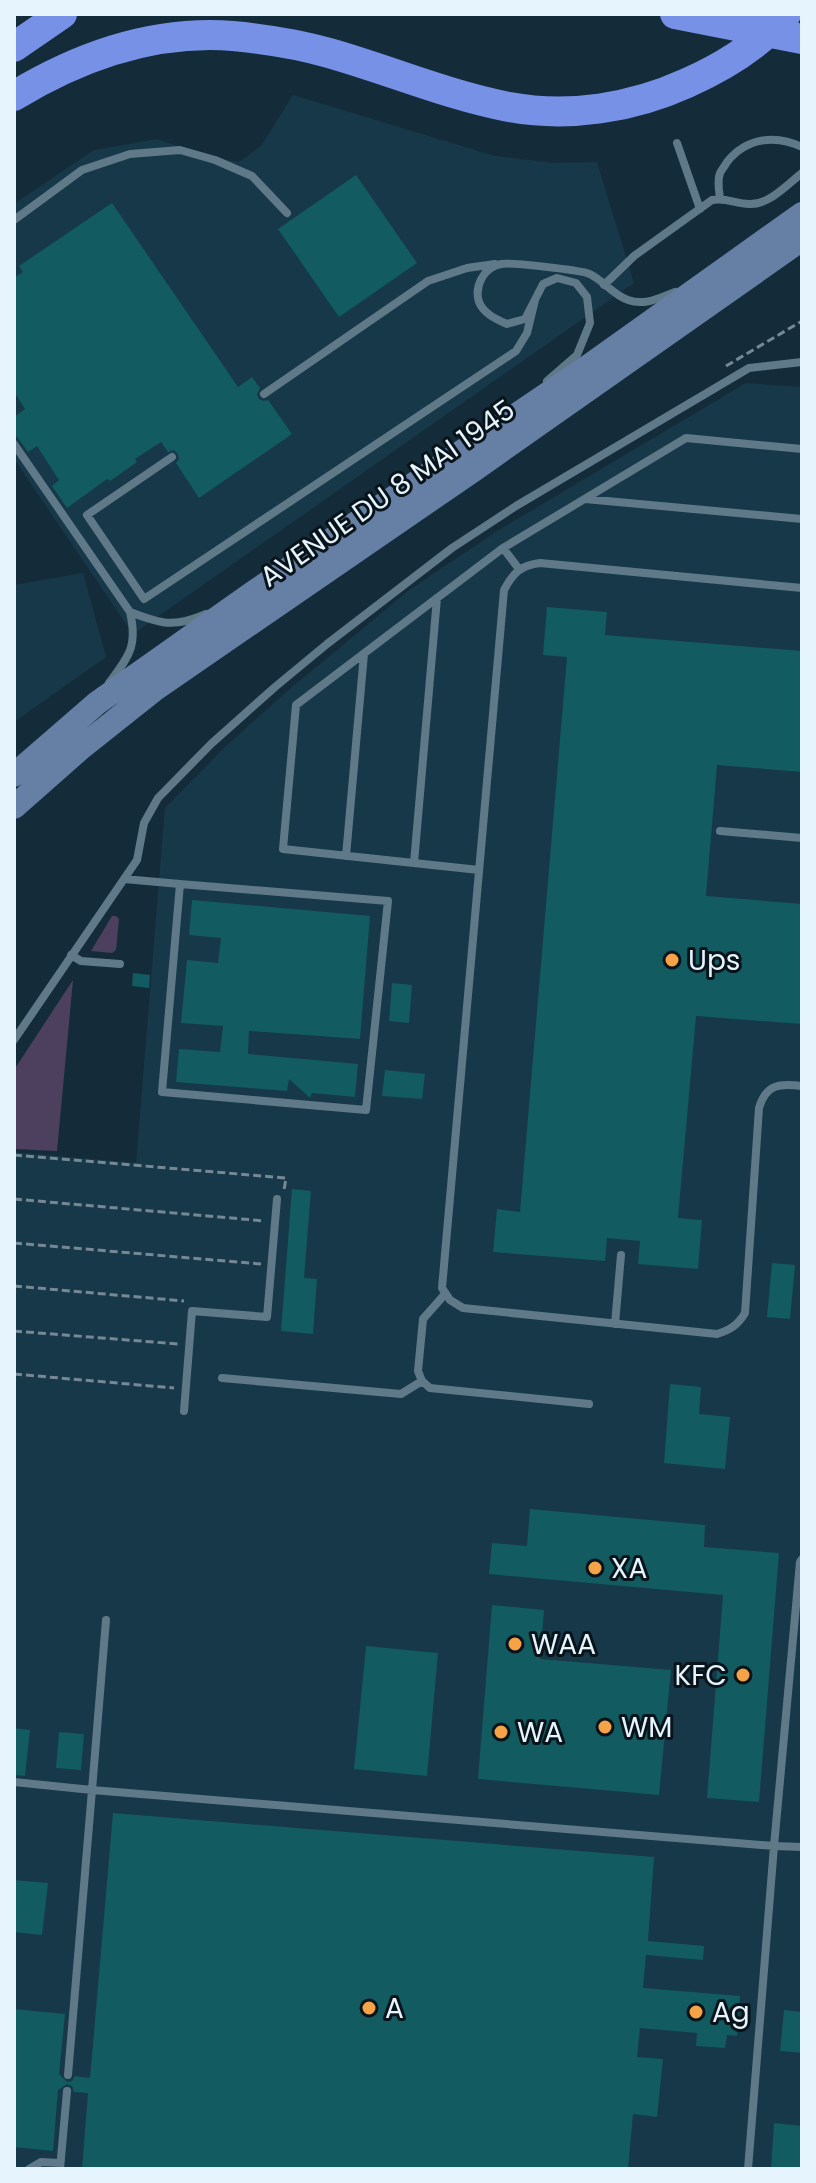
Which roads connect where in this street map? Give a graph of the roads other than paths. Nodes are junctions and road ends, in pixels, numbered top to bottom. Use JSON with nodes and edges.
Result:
{"nodes":[{"id":1,"x":62,"y":14,"type":"edge"},
{"id":2,"x":675,"y":14,"type":"edge"},
{"id":3,"x":786,"y":14,"type":"edge"},
{"id":4,"x":802,"y":39,"type":"edge"},
{"id":5,"x":14,"y":47,"type":"edge"},
{"id":6,"x":14,"y":96,"type":"edge"},
{"id":7,"x":677,"y":143,"type":"dead end"},
{"id":8,"x":802,"y":147,"type":"edge"},
{"id":9,"x":802,"y":173,"type":"edge"},
{"id":10,"x":720,"y":198,"type":"junction"},
{"id":11,"x":700,"y":209,"type":"junction"},
{"id":12,"x":287,"y":213,"type":"dead end"},
{"id":13,"x":802,"y":214,"type":"edge"},
{"id":14,"x":14,"y":220,"type":"edge"},
{"id":15,"x":802,"y":239,"type":"edge"},
{"id":16,"x":743,"y":256,"type":"junction"},
{"id":17,"x":500,"y":264,"type":"junction"},
{"id":18,"x":604,"y":285,"type":"junction"},
{"id":19,"x":535,"y":300,"type":"junction"},
{"id":20,"x":802,"y":362,"type":"edge"},
{"id":21,"x":264,"y":394,"type":"dead end"},
{"id":22,"x":516,"y":413,"type":"junction"},
{"id":23,"x":14,"y":444,"type":"edge"},
{"id":24,"x":802,"y":449,"type":"edge"},
{"id":25,"x":172,"y":457,"type":"dead end"},
{"id":26,"x":585,"y":499,"type":"junction"},
{"id":27,"x":802,"y":519,"type":"edge"},
{"id":28,"x":503,"y":548,"type":"junction"},
{"id":29,"x":519,"y":569,"type":"junction"},
{"id":30,"x":802,"y":588,"type":"edge"},
{"id":31,"x":254,"y":592,"type":"junction"},
{"id":32,"x":437,"y":598,"type":"junction"},
{"id":33,"x":130,"y":612,"type":"junction"},
{"id":34,"x":364,"y":654,"type":"junction"},
{"id":35,"x":97,"y":703,"type":"junction"},
{"id":36,"x":16,"y":773,"type":"edge"},
{"id":37,"x":14,"y":807,"type":"edge"},
{"id":38,"x":720,"y":831,"type":"dead end"},
{"id":39,"x":802,"y":838,"type":"edge"},
{"id":40,"x":346,"y":856,"type":"junction"},
{"id":41,"x":414,"y":863,"type":"junction"},
{"id":42,"x":479,"y":870,"type":"junction"},
{"id":43,"x":124,"y":879,"type":"junction"},
{"id":44,"x":180,"y":884,"type":"junction"},
{"id":45,"x":71,"y":955,"type":"junction"},
{"id":46,"x":120,"y":964,"type":"dead end"},
{"id":47,"x":15,"y":1038,"type":"edge"},
{"id":48,"x":802,"y":1086,"type":"edge"},
{"id":49,"x":277,"y":1199,"type":"dead end"},
{"id":50,"x":621,"y":1255,"type":"dead end"},
{"id":51,"x":445,"y":1294,"type":"junction"},
{"id":52,"x":615,"y":1324,"type":"junction"},
{"id":53,"x":222,"y":1378,"type":"dead end"},
{"id":54,"x":422,"y":1381,"type":"junction"},
{"id":55,"x":589,"y":1404,"type":"dead end"},
{"id":56,"x":184,"y":1411,"type":"dead end"},
{"id":57,"x":802,"y":1559,"type":"edge"},
{"id":58,"x":106,"y":1620,"type":"dead end"},
{"id":59,"x":14,"y":1782,"type":"edge"},
{"id":60,"x":92,"y":1790,"type":"junction"},
{"id":61,"x":774,"y":1846,"type":"junction"},
{"id":62,"x":802,"y":1847,"type":"edge"},
{"id":63,"x":68,"y":2075,"type":"dead end"},
{"id":64,"x":67,"y":2091,"type":"dead end"},
{"id":65,"x":60,"y":2166,"type":"edge"},
{"id":66,"x":29,"y":2169,"type":"edge"},
{"id":67,"x":748,"y":2169,"type":"edge"}],
"edges":[{"from":1,"to":5,"type":"highway"},
{"from":2,"to":4,"type":"highway"},
{"from":3,"to":6,"type":"highway"},
{"from":7,"to":11,"type":"lane"},
{"from":8,"to":10,"type":"lane"},
{"from":9,"to":10,"type":"lane"},
{"from":10,"to":11,"type":"lane"},
{"from":11,"to":18,"type":"lane"},
{"from":12,"to":14,"type":"lane"},
{"from":13,"to":16,"type":"main road","name":"AVENUE DU 8 MAI 1945"},
{"from":15,"to":37,"type":"main road","name":"AVENUE DU 8 MAI 1945"},
{"from":16,"to":18,"type":"lane"},
{"from":16,"to":22,"type":"main road","name":"AVENUE DU 8 MAI 1945"},
{"from":17,"to":18,"type":"lane"},
{"from":17,"to":19,"type":"lane"},
{"from":17,"to":21,"type":"lane"},
{"from":19,"to":22,"type":"lane"},
{"from":19,"to":25,"type":"lane"},
{"from":20,"to":43,"type":"lane"},
{"from":22,"to":31,"type":"main road","name":"AVENUE DU 8 MAI 1945"},
{"from":23,"to":33,"type":"lane"},
{"from":24,"to":26,"type":"lane"},
{"from":26,"to":27,"type":"lane"},
{"from":26,"to":28,"type":"lane"},
{"from":28,"to":29,"type":"lane"},
{"from":28,"to":32,"type":"lane"},
{"from":29,"to":30,"type":"lane"},
{"from":29,"to":42,"type":"lane"},
{"from":31,"to":33,"type":"lane"},
{"from":31,"to":35,"type":"main road","name":"AVENUE DU 8 MAI 1945"},
{"from":32,"to":34,"type":"lane"},
{"from":32,"to":41,"type":"lane"},
{"from":33,"to":35,"type":"lane"},
{"from":34,"to":40,"type":"lane"},
{"from":34,"to":40,"type":"lane"},
{"from":35,"to":36,"type":"main road","name":"AVENUE DU 8 MAI 1945"},
{"from":38,"to":39,"type":"lane"},
{"from":40,"to":41,"type":"lane"},
{"from":41,"to":42,"type":"lane"},
{"from":42,"to":51,"type":"lane"},
{"from":43,"to":44,"type":"lane"},
{"from":43,"to":45,"type":"lane"},
{"from":44,"to":44,"type":"lane"},
{"from":45,"to":46,"type":"lane"},
{"from":45,"to":47,"type":"lane"},
{"from":48,"to":52,"type":"lane"},
{"from":49,"to":56,"type":"lane"},
{"from":50,"to":52,"type":"lane"},
{"from":51,"to":52,"type":"lane"},
{"from":51,"to":54,"type":"lane"},
{"from":53,"to":54,"type":"lane"},
{"from":54,"to":55,"type":"lane"},
{"from":57,"to":61,"type":"lane"},
{"from":58,"to":60,"type":"lane"},
{"from":59,"to":60,"type":"lane"},
{"from":60,"to":61,"type":"lane"},
{"from":60,"to":63,"type":"lane"},
{"from":61,"to":62,"type":"lane"},
{"from":61,"to":67,"type":"lane"},
{"from":64,"to":65,"type":"lane"},
{"from":65,"to":66,"type":"lane"}]}
